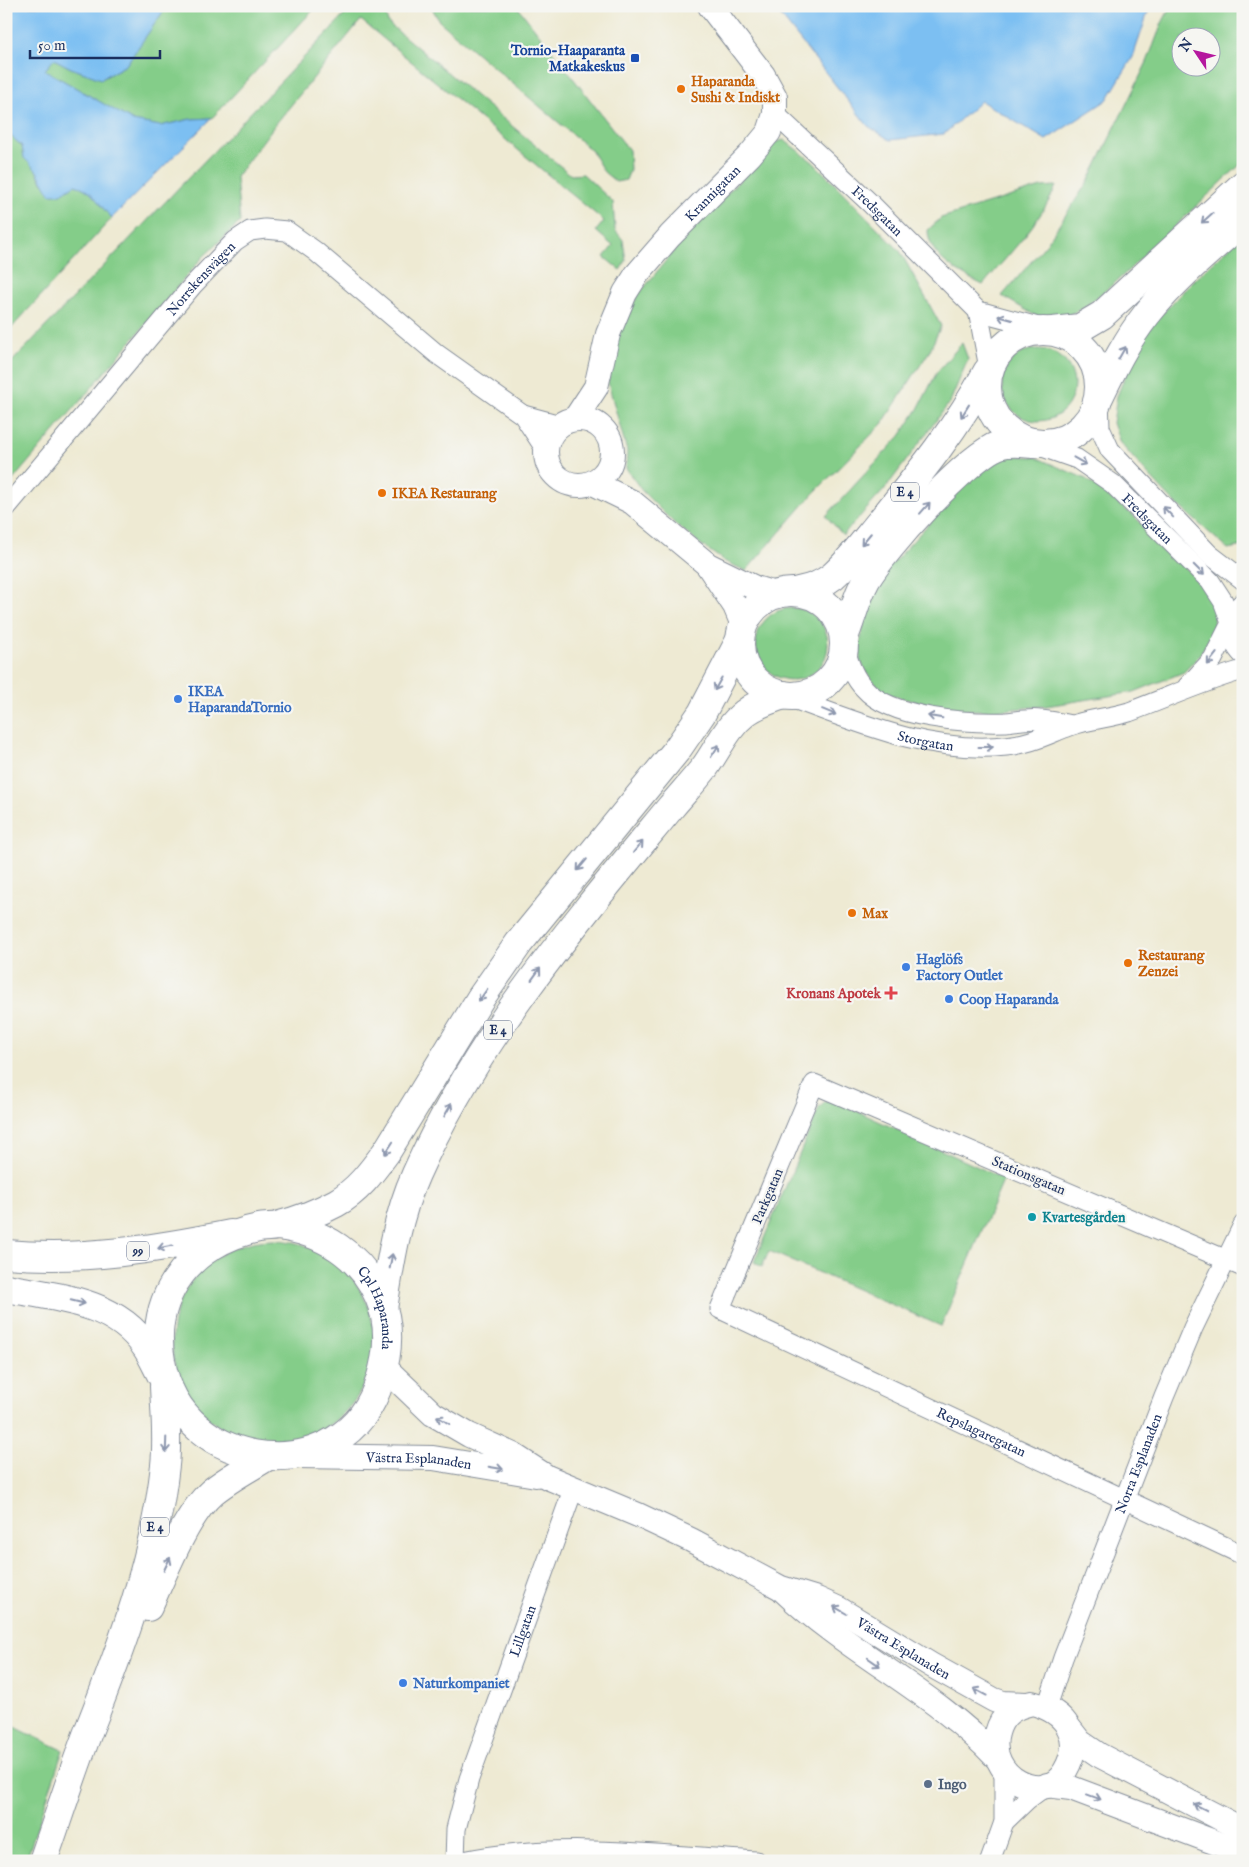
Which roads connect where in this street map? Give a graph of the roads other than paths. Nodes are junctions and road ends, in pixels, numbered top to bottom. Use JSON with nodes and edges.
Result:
{"nodes":[{"id":1,"x":710,"y":6,"type":"edge"},
{"id":2,"x":775,"y":114,"type":"junction"},
{"id":3,"x":1243,"y":185,"type":"edge"},
{"id":4,"x":1243,"y":221,"type":"edge"},
{"id":5,"x":978,"y":312,"type":"junction"},
{"id":6,"x":1053,"y":331,"type":"junction"},
{"id":7,"x":989,"y":368,"type":"junction"},
{"id":8,"x":596,"y":387,"type":"junction"},
{"id":9,"x":1100,"y":396,"type":"junction"},
{"id":10,"x":523,"y":415,"type":"junction"},
{"id":11,"x":568,"y":422,"type":"junction"},
{"id":12,"x":603,"y":429,"type":"junction"},
{"id":13,"x":1034,"y":444,"type":"junction"},
{"id":14,"x":546,"y":450,"type":"junction"},
{"id":15,"x":611,"y":462,"type":"junction"},
{"id":16,"x":593,"y":483,"type":"junction"},
{"id":17,"x":632,"y":502,"type":"junction"},
{"id":18,"x":6,"y":508,"type":"edge"},
{"id":19,"x":708,"y":565,"type":"junction"},
{"id":20,"x":1243,"y":580,"type":"edge"},
{"id":21,"x":786,"y":593,"type":"junction"},
{"id":22,"x":1243,"y":602,"type":"edge"},
{"id":23,"x":1231,"y":623,"type":"junction"},
{"id":24,"x":741,"y":632,"type":"junction"},
{"id":25,"x":844,"y":642,"type":"junction"},
{"id":26,"x":1243,"y":655,"type":"edge"},
{"id":27,"x":1243,"y":670,"type":"edge"},
{"id":28,"x":1184,"y":690,"type":"junction"},
{"id":29,"x":783,"y":695,"type":"junction"},
{"id":30,"x":1071,"y":725,"type":"junction"},
{"id":31,"x":814,"y":1084,"type":"joint"},
{"id":32,"x":1243,"y":1225,"type":"edge"},
{"id":33,"x":278,"y":1226,"type":"junction"},
{"id":34,"x":247,"y":1231,"type":"junction"},
{"id":35,"x":6,"y":1254,"type":"edge"},
{"id":36,"x":1234,"y":1263,"type":"edge"},
{"id":37,"x":6,"y":1288,"type":"edge"},
{"id":38,"x":383,"y":1309,"type":"junction"},
{"id":39,"x":720,"y":1309,"type":"joint"},
{"id":40,"x":384,"y":1367,"type":"junction"},
{"id":41,"x":164,"y":1379,"type":"junction"},
{"id":42,"x":279,"y":1456,"type":"junction"},
{"id":43,"x":547,"y":1477,"type":"junction"},
{"id":44,"x":574,"y":1487,"type":"junction"},
{"id":45,"x":1125,"y":1501,"type":"junction"},
{"id":46,"x":1243,"y":1555,"type":"edge"},
{"id":47,"x":781,"y":1588,"type":"junction"},
{"id":48,"x":114,"y":1670,"type":"junction"},
{"id":49,"x":1037,"y":1706,"type":"junction"},
{"id":50,"x":1069,"y":1728,"type":"junction"},
{"id":51,"x":1000,"y":1764,"type":"junction"},
{"id":52,"x":1047,"y":1785,"type":"junction"},
{"id":53,"x":1004,"y":1822,"type":"junction"},
{"id":54,"x":1243,"y":1830,"type":"edge"},
{"id":55,"x":1243,"y":1853,"type":"edge"},
{"id":56,"x":43,"y":1861,"type":"edge"},
{"id":57,"x":455,"y":1861,"type":"edge"},
{"id":58,"x":464,"y":1861,"type":"edge"},
{"id":59,"x":756,"y":1861,"type":"edge"},
{"id":60,"x":990,"y":1861,"type":"edge"}],
"edges":[{"from":1,"to":2,"type":"street"},
{"from":2,"to":5,"type":"street","name":"Fredsgatan"},
{"from":2,"to":8,"type":"street","name":"Krannigatan"},
{"from":3,"to":6,"type":"main road","number":"E 4","one_way":true},
{"from":9,"to":4,"type":"main road","number":"E 4","one_way":true},
{"from":6,"to":5,"type":"street","one_way":true},
{"from":5,"to":7,"type":"street"},
{"from":6,"to":7,"type":"main road","number":"E 4"},
{"from":6,"to":9,"type":"main road","number":"E 4"},
{"from":7,"to":13,"type":"main road"},
{"from":7,"to":21,"type":"main road","number":"E 4","one_way":true},
{"from":8,"to":11,"type":"street","name":"Krannigatan"},
{"from":8,"to":12,"type":"street","name":"Krannigatan"},
{"from":9,"to":13,"type":"main road","number":"E 4"},
{"from":20,"to":9,"type":"street","name":"Fredsgatan","one_way":true},
{"from":10,"to":11,"type":"street"},
{"from":10,"to":14,"type":"street"},
{"from":10,"to":18,"type":"street","name":"Norrskensvägen"},
{"from":11,"to":12,"type":"street"},
{"from":11,"to":14,"type":"street"},
{"from":12,"to":15,"type":"street"},
{"from":13,"to":23,"type":"street","name":"Fredsgatan","one_way":true},
{"from":25,"to":13,"type":"main road","number":"E 4","one_way":true},
{"from":14,"to":16,"type":"street"},
{"from":15,"to":16,"type":"street"},
{"from":15,"to":17,"type":"street"},
{"from":16,"to":17,"type":"street"},
{"from":17,"to":19,"type":"street"},
{"from":19,"to":21,"type":"street"},
{"from":19,"to":24,"type":"street"},
{"from":21,"to":24,"type":"main road","number":"E 4"},
{"from":21,"to":25,"type":"main road"},
{"from":22,"to":23,"type":"street","name":"Storgatan"},
{"from":23,"to":26,"type":"street"},
{"from":23,"to":28,"type":"street","name":"Storgatan","one_way":true},
{"from":24,"to":29,"type":"main road","number":"E 4"},
{"from":24,"to":33,"type":"main road","number":"E 4","one_way":true},
{"from":25,"to":29,"type":"main road","number":"E 4"},
{"from":30,"to":25,"type":"street","name":"Storgatan","one_way":true},
{"from":27,"to":28,"type":"street","name":"Storgatan"},
{"from":28,"to":30,"type":"street","name":"Storgatan"},
{"from":29,"to":30,"type":"street","name":"Storgatan","one_way":true},
{"from":38,"to":29,"type":"main road","number":"E 4","one_way":true},
{"from":31,"to":36,"type":"street","name":"Stationsgatan"},
{"from":31,"to":39,"type":"street","name":"Parkgatan"},
{"from":32,"to":36,"type":"street","name":"Norra Esplanaden"},
{"from":33,"to":34,"type":"main road","number":"E 4"},
{"from":33,"to":38,"type":"main road","name":"Cpl Haparanda","number":"E 4"},
{"from":34,"to":35,"type":"main road","number":"99","one_way":true},
{"from":34,"to":41,"type":"main road","name":"Cpl Haparanda","number":"E 4"},
{"from":36,"to":45,"type":"street","name":"Norra Esplanaden"},
{"from":37,"to":41,"type":"main road","one_way":true},
{"from":38,"to":40,"type":"main road","name":"Cpl Haparanda","number":"E 4"},
{"from":39,"to":45,"type":"street","name":"Repslagaregatan"},
{"from":40,"to":42,"type":"main road","name":"Cpl Haparanda","number":"E 4"},
{"from":43,"to":40,"type":"street","name":"Västra Esplanaden","one_way":true},
{"from":41,"to":42,"type":"main road","name":"Cpl Haparanda","number":"E 4"},
{"from":41,"to":48,"type":"main road","number":"E 4","one_way":true},
{"from":42,"to":43,"type":"street","name":"Västra Esplanaden","one_way":true},
{"from":48,"to":42,"type":"main road","number":"E 4","one_way":true},
{"from":43,"to":44,"type":"street","name":"Västra Esplanaden"},
{"from":44,"to":47,"type":"street","name":"Västra Esplanaden"},
{"from":44,"to":57,"type":"street","name":"Lillgatan"},
{"from":45,"to":46,"type":"street","name":"Repslagaregatan"},
{"from":45,"to":49,"type":"street","name":"Norra Esplanaden"},
{"from":49,"to":47,"type":"street","name":"Västra Esplanaden","one_way":true},
{"from":47,"to":51,"type":"street","name":"Västra Esplanaden","one_way":true},
{"from":48,"to":56,"type":"main road","number":"E 4"},
{"from":49,"to":50,"type":"street"},
{"from":49,"to":51,"type":"street"},
{"from":50,"to":52,"type":"street"},
{"from":54,"to":50,"type":"street","one_way":true},
{"from":51,"to":52,"type":"street"},
{"from":51,"to":53,"type":"street"},
{"from":52,"to":53,"type":"street"},
{"from":52,"to":55,"type":"street","one_way":true},
{"from":53,"to":60,"type":"street"},
{"from":58,"to":59,"type":"street"}]}
